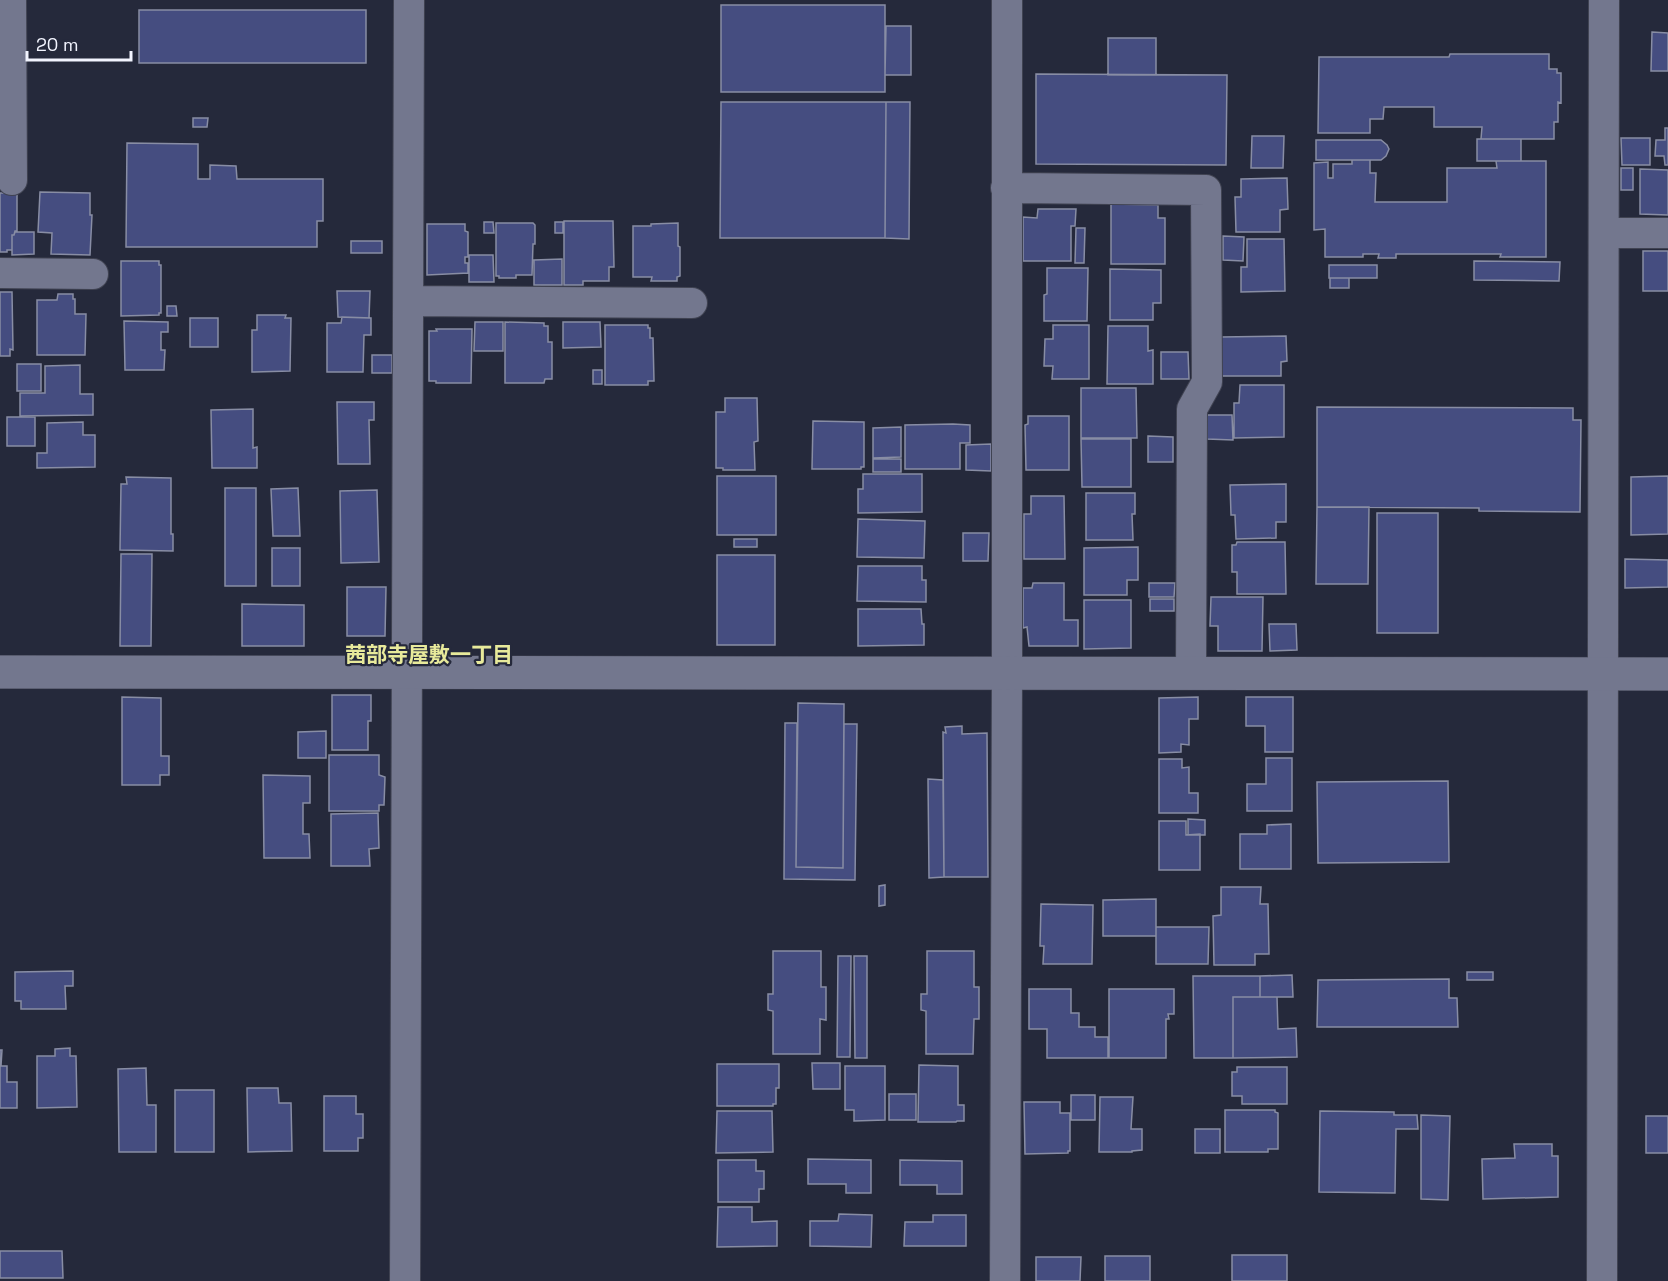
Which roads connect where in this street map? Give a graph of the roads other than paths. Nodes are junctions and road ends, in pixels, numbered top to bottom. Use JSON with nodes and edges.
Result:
{"nodes":[{"id":1,"x":409,"y":0,"type":"edge"},
{"id":2,"x":1006,"y":0,"type":"edge"},
{"id":3,"x":1604,"y":0,"type":"edge"},
{"id":4,"x":8,"y":17,"type":"edge"},
{"id":5,"x":12,"y":180,"type":"dead end"},
{"id":6,"x":1006,"y":188,"type":"junction"},
{"id":7,"x":1605,"y":233,"type":"junction"},
{"id":8,"x":1668,"y":233,"type":"edge"},
{"id":9,"x":0,"y":273,"type":"edge"},
{"id":10,"x":93,"y":274,"type":"dead end"},
{"id":11,"x":409,"y":302,"type":"junction"},
{"id":12,"x":692,"y":303,"type":"dead end"},
{"id":13,"x":0,"y":672,"type":"edge"},
{"id":14,"x":408,"y":672,"type":"junction"},
{"id":15,"x":1007,"y":673,"type":"junction"},
{"id":16,"x":1191,"y":674,"type":"junction"},
{"id":17,"x":1604,"y":674,"type":"junction"},
{"id":18,"x":1668,"y":674,"type":"edge"},
{"id":19,"x":405,"y":1281,"type":"edge"},
{"id":20,"x":1005,"y":1281,"type":"edge"},
{"id":21,"x":1602,"y":1281,"type":"edge"}],
"edges":[{"from":1,"to":11,"type":"street"},
{"from":2,"to":6,"type":"street"},
{"from":3,"to":7,"type":"street"},
{"from":4,"to":5,"type":"street"},
{"from":6,"to":15,"type":"street"},
{"from":6,"to":16,"type":"street"},
{"from":7,"to":8,"type":"street"},
{"from":7,"to":17,"type":"street"},
{"from":9,"to":10,"type":"street"},
{"from":11,"to":12,"type":"street"},
{"from":11,"to":14,"type":"street"},
{"from":13,"to":14,"type":"street"},
{"from":14,"to":15,"type":"street"},
{"from":14,"to":19,"type":"street"},
{"from":15,"to":16,"type":"street"},
{"from":15,"to":20,"type":"street"},
{"from":16,"to":17,"type":"street"},
{"from":17,"to":18,"type":"street"},
{"from":17,"to":21,"type":"street"}]}
